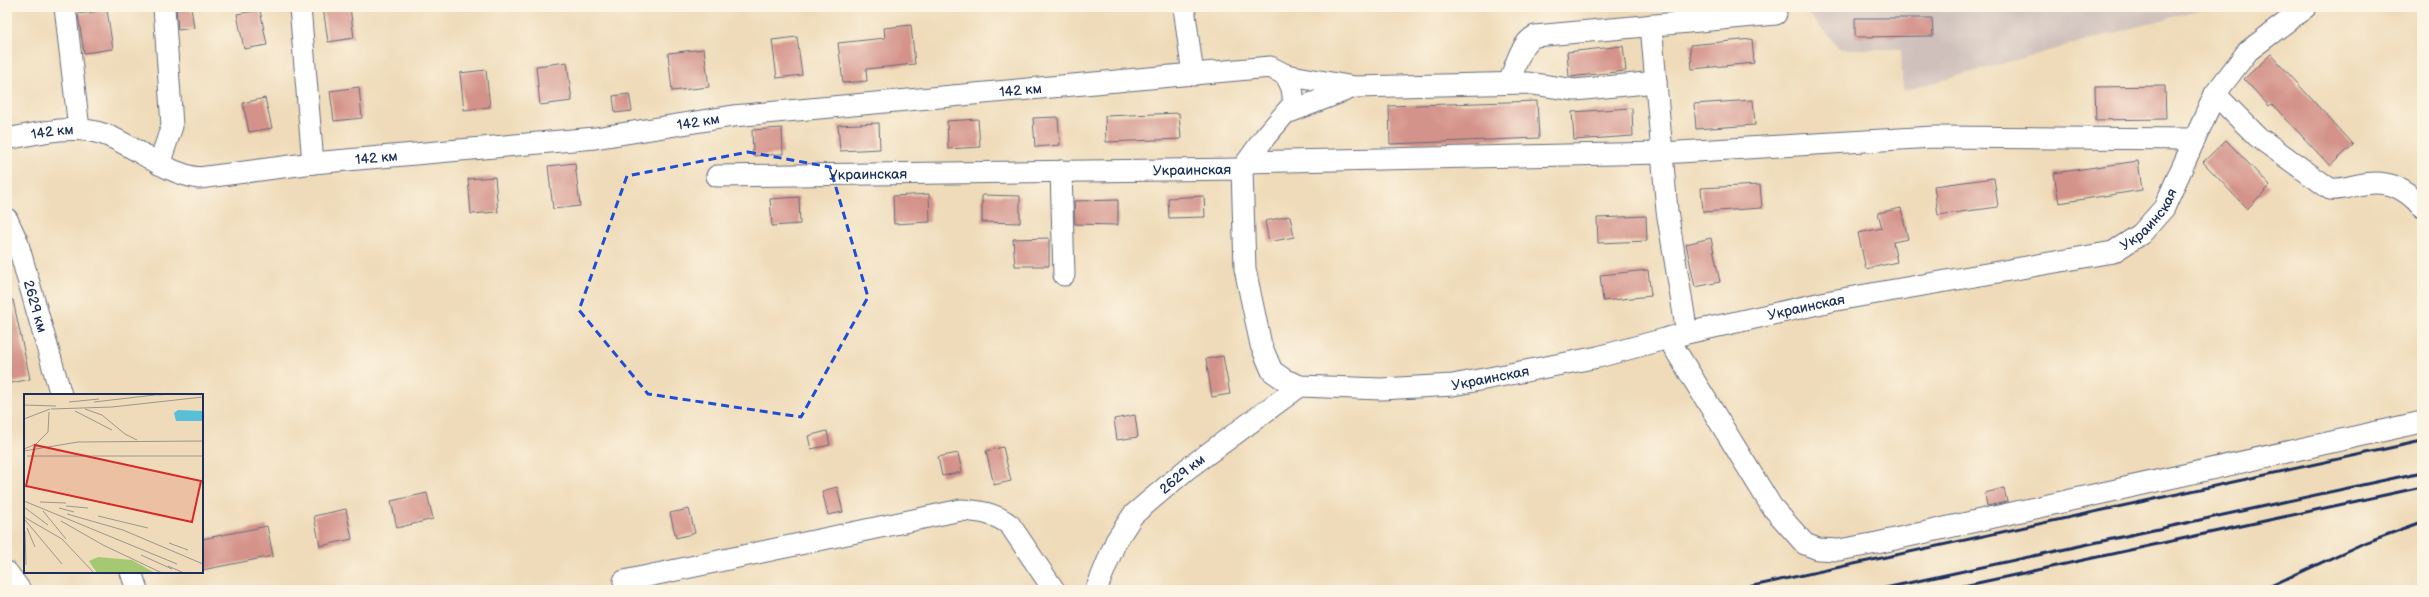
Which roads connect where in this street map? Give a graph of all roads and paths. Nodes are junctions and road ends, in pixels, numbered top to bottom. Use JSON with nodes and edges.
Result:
{"nodes":[{"id":1,"x":65,"y":7,"type":"edge"},
{"id":2,"x":164,"y":7,"type":"edge"},
{"id":3,"x":300,"y":7,"type":"edge"},
{"id":4,"x":1184,"y":7,"type":"edge"},
{"id":5,"x":2306,"y":7,"type":"edge"},
{"id":6,"x":1776,"y":14,"type":"dead end"},
{"id":7,"x":1651,"y":25,"type":"junction"},
{"id":8,"x":1193,"y":75,"type":"junction"},
{"id":9,"x":1286,"y":75,"type":"junction"},
{"id":10,"x":1656,"y":82,"type":"junction"},
{"id":11,"x":1518,"y":83,"type":"junction"},
{"id":12,"x":1354,"y":87,"type":"junction"},
{"id":13,"x":2215,"y":94,"type":"junction"},
{"id":14,"x":1287,"y":113,"type":"junction"},
{"id":15,"x":79,"y":129,"type":"junction"},
{"id":16,"x":7,"y":139,"type":"edge"},
{"id":17,"x":2195,"y":139,"type":"junction"},
{"id":18,"x":1662,"y":153,"type":"junction"},
{"id":19,"x":312,"y":163,"type":"junction"},
{"id":20,"x":159,"y":164,"type":"junction"},
{"id":21,"x":1244,"y":165,"type":"junction"},
{"id":22,"x":1061,"y":171,"type":"junction"},
{"id":23,"x":717,"y":176,"type":"dead end"},
{"id":24,"x":2422,"y":207,"type":"edge"},
{"id":25,"x":7,"y":219,"type":"edge"},
{"id":26,"x":1064,"y":276,"type":"dead end"},
{"id":27,"x":1678,"y":336,"type":"junction"},
{"id":28,"x":1300,"y":386,"type":"junction"},
{"id":29,"x":60,"y":394,"type":"edge"},
{"id":30,"x":2422,"y":422,"type":"edge"},
{"id":31,"x":7,"y":572,"type":"edge"},
{"id":32,"x":132,"y":573,"type":"edge"},
{"id":33,"x":624,"y":581,"type":"dead end"},
{"id":34,"x":20,"y":590,"type":"edge"},
{"id":35,"x":137,"y":590,"type":"edge"},
{"id":36,"x":1054,"y":590,"type":"edge"},
{"id":37,"x":1096,"y":590,"type":"edge"}],
"edges":[{"from":1,"to":15,"type":"street"},
{"from":2,"to":20,"type":"street"},
{"from":3,"to":19,"type":"street"},
{"from":4,"to":8,"type":"street"},
{"from":5,"to":13,"type":"street","name":"Украинская"},
{"from":6,"to":7,"type":"street"},
{"from":7,"to":10,"type":"street"},
{"from":7,"to":11,"type":"street"},
{"from":8,"to":9,"type":"street","name":"142 км"},
{"from":8,"to":19,"type":"street","name":"142 км"},
{"from":9,"to":12,"type":"street","name":"142 км"},
{"from":9,"to":14,"type":"street"},
{"from":10,"to":11,"type":"street"},
{"from":10,"to":18,"type":"street"},
{"from":11,"to":12,"type":"street"},
{"from":12,"to":14,"type":"street"},
{"from":13,"to":17,"type":"street","name":"Украинская"},
{"from":13,"to":24,"type":"street"},
{"from":14,"to":21,"type":"street"},
{"from":15,"to":16,"type":"street","name":"142 км"},
{"from":15,"to":20,"type":"street","name":"142 км"},
{"from":17,"to":18,"type":"street"},
{"from":17,"to":27,"type":"street","name":"Украинская"},
{"from":18,"to":21,"type":"street"},
{"from":18,"to":27,"type":"street"},
{"from":19,"to":20,"type":"street","name":"142 км"},
{"from":21,"to":22,"type":"street","name":"Украинская"},
{"from":21,"to":28,"type":"street","name":"Украинская"},
{"from":22,"to":23,"type":"street","name":"Украинская"},
{"from":22,"to":26,"type":"street"},
{"from":25,"to":29,"type":"street","name":"2629 км"},
{"from":27,"to":28,"type":"street","name":"Украинская"},
{"from":27,"to":30,"type":"street"},
{"from":28,"to":37,"type":"street","name":"2629 км"},
{"from":31,"to":34,"type":"street"},
{"from":32,"to":35,"type":"street"},
{"from":33,"to":36,"type":"street"}]}
